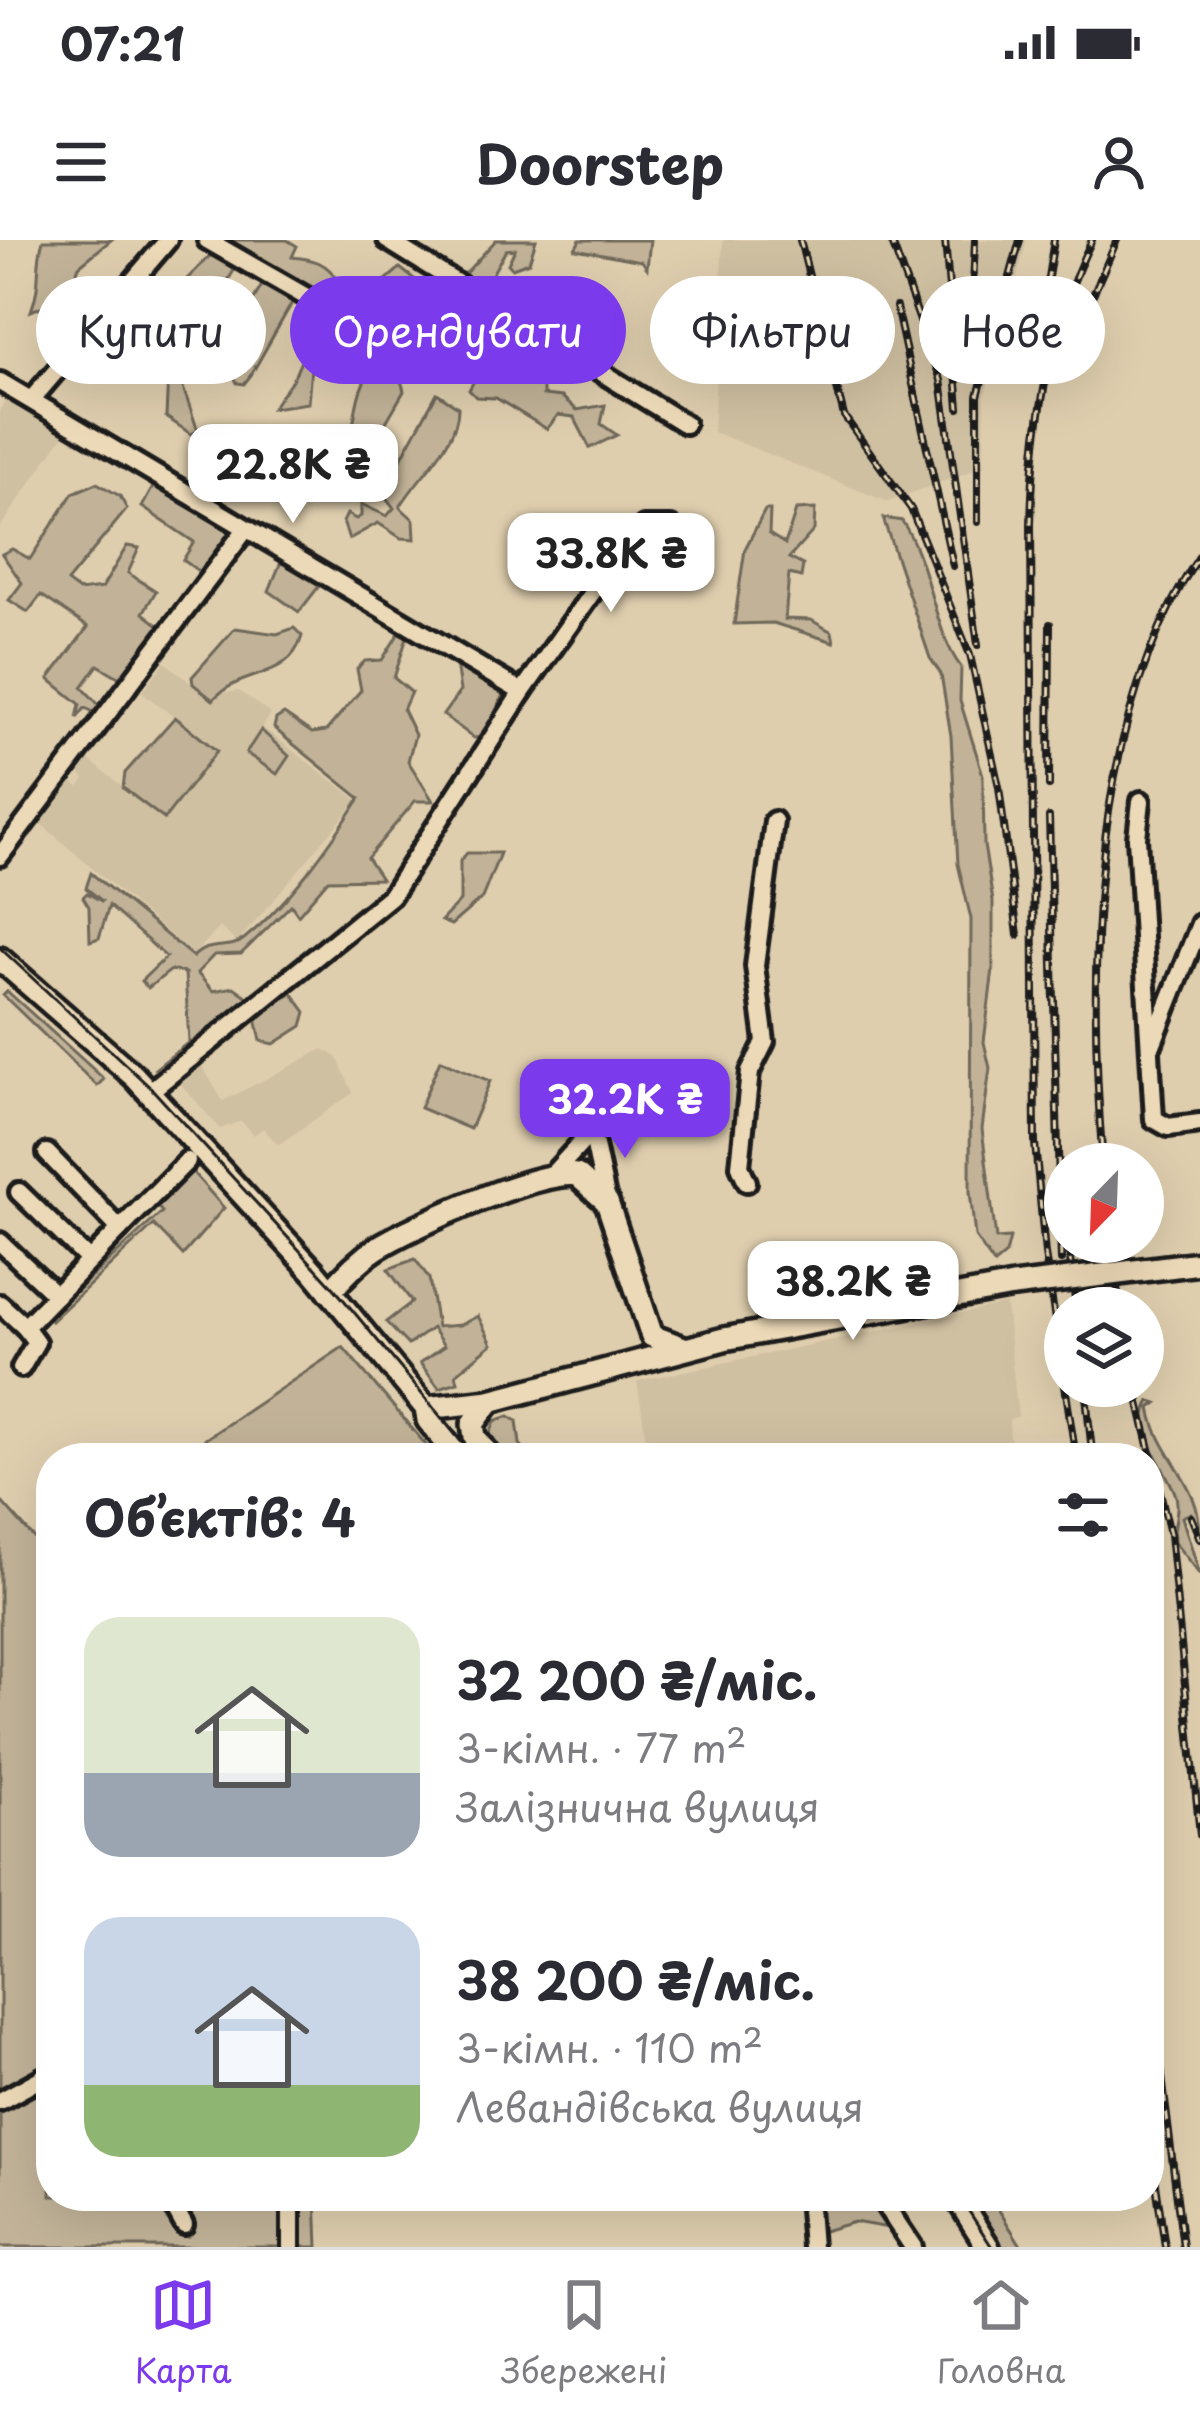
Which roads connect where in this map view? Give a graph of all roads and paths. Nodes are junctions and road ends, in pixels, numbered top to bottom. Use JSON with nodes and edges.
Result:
{"nodes":[{"id":1,"x":168,"y":240,"type":"edge"},
{"id":2,"x":207,"y":240,"type":"edge"},
{"id":3,"x":387,"y":240,"type":"edge"},
{"id":4,"x":446,"y":276,"type":"edge"},
{"id":5,"x":290,"y":288,"type":"edge"},
{"id":6,"x":0,"y":382,"type":"edge"},
{"id":7,"x":620,"y":384,"type":"edge"},
{"id":8,"x":32,"y":399,"type":"junction"},
{"id":9,"x":685,"y":424,"type":"dead end"},
{"id":10,"x":671,"y":527,"type":"dead end"},
{"id":11,"x":246,"y":529,"type":"junction"},
{"id":12,"x":521,"y":692,"type":"junction"},
{"id":13,"x":1141,"y":802,"type":"dead end"},
{"id":14,"x":774,"y":820,"type":"dead end"},
{"id":15,"x":0,"y":856,"type":"edge"},
{"id":16,"x":1200,"y":924,"type":"edge"},
{"id":17,"x":0,"y":959,"type":"edge"},
{"id":18,"x":1149,"y":1051,"type":"junction"},
{"id":19,"x":149,"y":1092,"type":"junction"},
{"id":20,"x":1200,"y":1124,"type":"edge"},
{"id":21,"x":47,"y":1153,"type":"dead end"},
{"id":22,"x":187,"y":1162,"type":"dead end"},
{"id":23,"x":550,"y":1177,"type":"junction"},
{"id":24,"x":746,"y":1182,"type":"dead end"},
{"id":25,"x":19,"y":1192,"type":"dead end"},
{"id":26,"x":608,"y":1202,"type":"junction"},
{"id":27,"x":120,"y":1229,"type":"junction"},
{"id":28,"x":0,"y":1242,"type":"edge"},
{"id":29,"x":89,"y":1260,"type":"junction"},
{"id":30,"x":1200,"y":1263,"type":"edge"},
{"id":31,"x":330,"y":1292,"type":"junction"},
{"id":32,"x":56,"y":1295,"type":"junction"},
{"id":33,"x":0,"y":1304,"type":"edge"},
{"id":34,"x":25,"y":1327,"type":"junction"},
{"id":35,"x":652,"y":1336,"type":"junction"},
{"id":36,"x":686,"y":1348,"type":"junction"},
{"id":37,"x":634,"y":1363,"type":"junction"},
{"id":38,"x":21,"y":1368,"type":"dead end"},
{"id":39,"x":490,"y":1400,"type":"junction"},
{"id":40,"x":425,"y":1408,"type":"junction"},
{"id":41,"x":447,"y":1443,"type":"edge"},
{"id":42,"x":480,"y":1443,"type":"edge"},
{"id":43,"x":36,"y":2081,"type":"edge"},
{"id":44,"x":0,"y":2101,"type":"edge"},
{"id":45,"x":176,"y":2211,"type":"edge"},
{"id":46,"x":291,"y":2211,"type":"edge"},
{"id":47,"x":809,"y":2211,"type":"edge"},
{"id":48,"x":889,"y":2211,"type":"edge"},
{"id":49,"x":965,"y":2211,"type":"edge"},
{"id":50,"x":184,"y":2225,"type":"dead end"},
{"id":51,"x":291,"y":2247,"type":"edge"},
{"id":52,"x":812,"y":2247,"type":"edge"},
{"id":53,"x":913,"y":2247,"type":"edge"},
{"id":54,"x":988,"y":2247,"type":"edge"}],
"edges":[{"from":1,"to":8,"type":"street"},
{"from":2,"to":5,"type":"street"},
{"from":3,"to":4,"type":"street"},
{"from":6,"to":8,"type":"street"},
{"from":7,"to":9,"type":"street"},
{"from":8,"to":11,"type":"street"},
{"from":10,"to":12,"type":"street"},
{"from":11,"to":12,"type":"street"},
{"from":11,"to":15,"type":"street"},
{"from":12,"to":19,"type":"street"},
{"from":13,"to":18,"type":"street"},
{"from":14,"to":24,"type":"street"},
{"from":16,"to":18,"type":"street"},
{"from":17,"to":19,"type":"main road"},
{"from":18,"to":20,"type":"street"},
{"from":19,"to":31,"type":"main road"},
{"from":21,"to":27,"type":"street"},
{"from":22,"to":27,"type":"street"},
{"from":23,"to":26,"type":"main road"},
{"from":23,"to":26,"type":"street"},
{"from":23,"to":31,"type":"main road"},
{"from":25,"to":29,"type":"street"},
{"from":26,"to":35,"type":"main road"},
{"from":27,"to":29,"type":"street"},
{"from":28,"to":32,"type":"street"},
{"from":29,"to":32,"type":"street"},
{"from":30,"to":36,"type":"main road","bridge":true},
{"from":31,"to":40,"type":"main road"},
{"from":32,"to":34,"type":"street"},
{"from":33,"to":34,"type":"street"},
{"from":34,"to":38,"type":"street"},
{"from":35,"to":36,"type":"main road"},
{"from":35,"to":37,"type":"main road"},
{"from":36,"to":37,"type":"main road"},
{"from":37,"to":39,"type":"main road"},
{"from":39,"to":40,"type":"main road"},
{"from":39,"to":42,"type":"main road"},
{"from":40,"to":41,"type":"main road"},
{"from":43,"to":44,"type":"street"},
{"from":45,"to":50,"type":"street"},
{"from":46,"to":51,"type":"street"},
{"from":47,"to":52,"type":"street"},
{"from":48,"to":53,"type":"street"},
{"from":49,"to":54,"type":"main road"}]}
